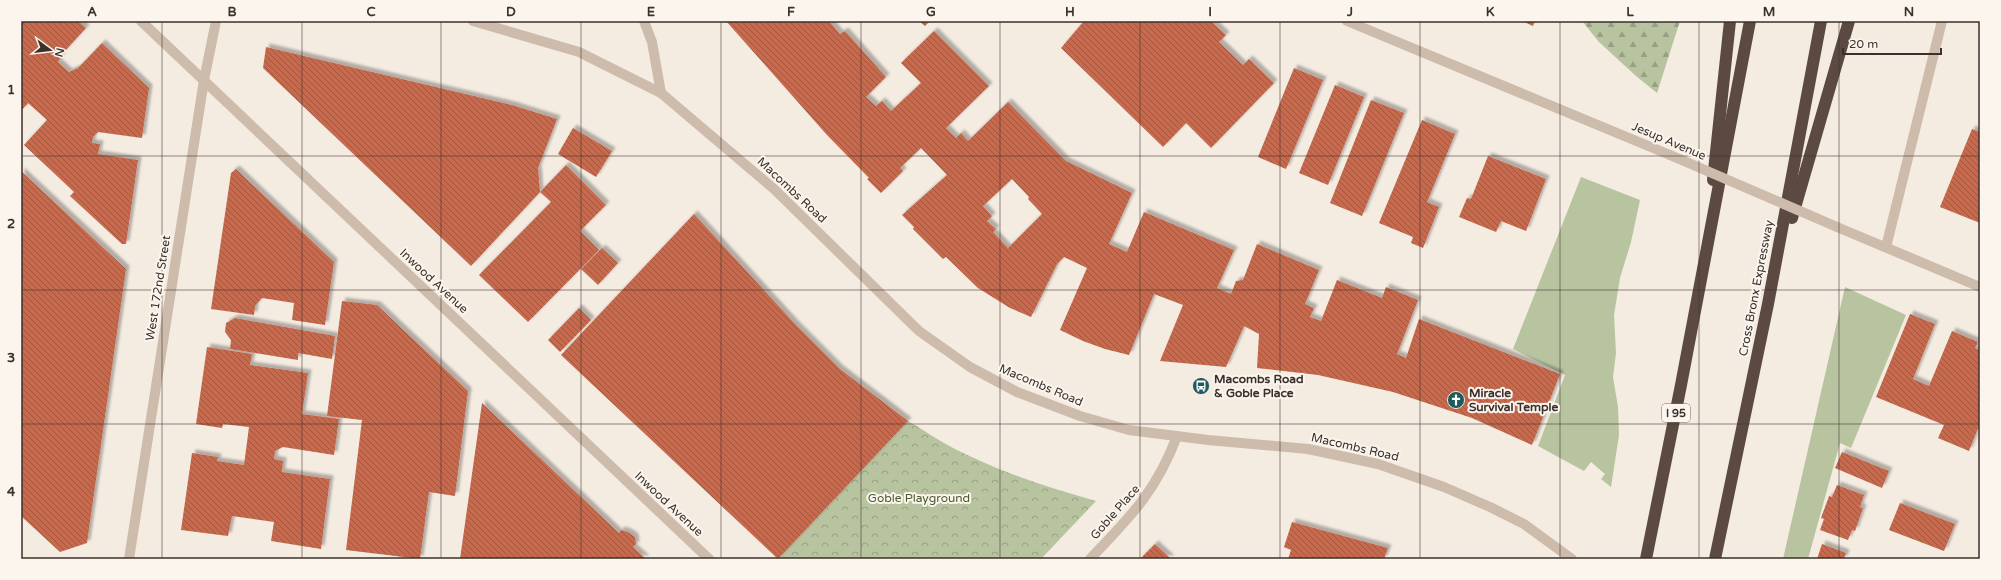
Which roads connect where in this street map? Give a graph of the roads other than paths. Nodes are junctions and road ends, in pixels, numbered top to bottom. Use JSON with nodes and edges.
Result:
{"nodes":[{"id":1,"x":141,"y":21,"type":"edge"},
{"id":2,"x":216,"y":21,"type":"edge"},
{"id":3,"x":473,"y":21,"type":"edge"},
{"id":4,"x":644,"y":21,"type":"edge"},
{"id":5,"x":1347,"y":21,"type":"edge"},
{"id":6,"x":1730,"y":21,"type":"edge"},
{"id":7,"x":1750,"y":21,"type":"edge"},
{"id":8,"x":1821,"y":21,"type":"edge"},
{"id":9,"x":1849,"y":21,"type":"edge"},
{"id":10,"x":1942,"y":21,"type":"edge"},
{"id":11,"x":204,"y":80,"type":"junction"},
{"id":12,"x":660,"y":93,"type":"junction"},
{"id":13,"x":1886,"y":247,"type":"junction"},
{"id":14,"x":1704,"y":267,"type":"junction"},
{"id":15,"x":1980,"y":286,"type":"edge"},
{"id":16,"x":1768,"y":304,"type":"junction"},
{"id":17,"x":1177,"y":436,"type":"junction"},
{"id":18,"x":129,"y":559,"type":"edge"},
{"id":19,"x":709,"y":559,"type":"edge"},
{"id":20,"x":1090,"y":559,"type":"edge"},
{"id":21,"x":1572,"y":559,"type":"edge"},
{"id":22,"x":1646,"y":559,"type":"edge"},
{"id":23,"x":1715,"y":559,"type":"edge"}],
"edges":[{"from":1,"to":11,"type":"street","name":"Inwood Avenue"},
{"from":2,"to":11,"type":"street","name":"West 172nd Street"},
{"from":3,"to":12,"type":"street","name":"Macombs Road"},
{"from":4,"to":12,"type":"street"},
{"from":5,"to":13,"type":"street","name":"Jesup Avenue","bridge":true},
{"from":6,"to":14,"type":"highway"},
{"from":7,"to":14,"type":"highway","number":"I 95"},
{"from":8,"to":16,"type":"highway","name":"Cross Bronx Expressway"},
{"from":9,"to":16,"type":"highway"},
{"from":10,"to":13,"type":"street"},
{"from":11,"to":18,"type":"street","name":"West 172nd Street"},
{"from":11,"to":19,"type":"street","name":"Inwood Avenue"},
{"from":12,"to":17,"type":"street","name":"Macombs Road"},
{"from":13,"to":15,"type":"street","name":"Jesup Avenue"},
{"from":14,"to":22,"type":"highway","number":"I 95"},
{"from":16,"to":23,"type":"highway","name":"Cross Bronx Expressway"},
{"from":17,"to":20,"type":"street","name":"Goble Place"},
{"from":17,"to":21,"type":"street","name":"Macombs Road"}]}
